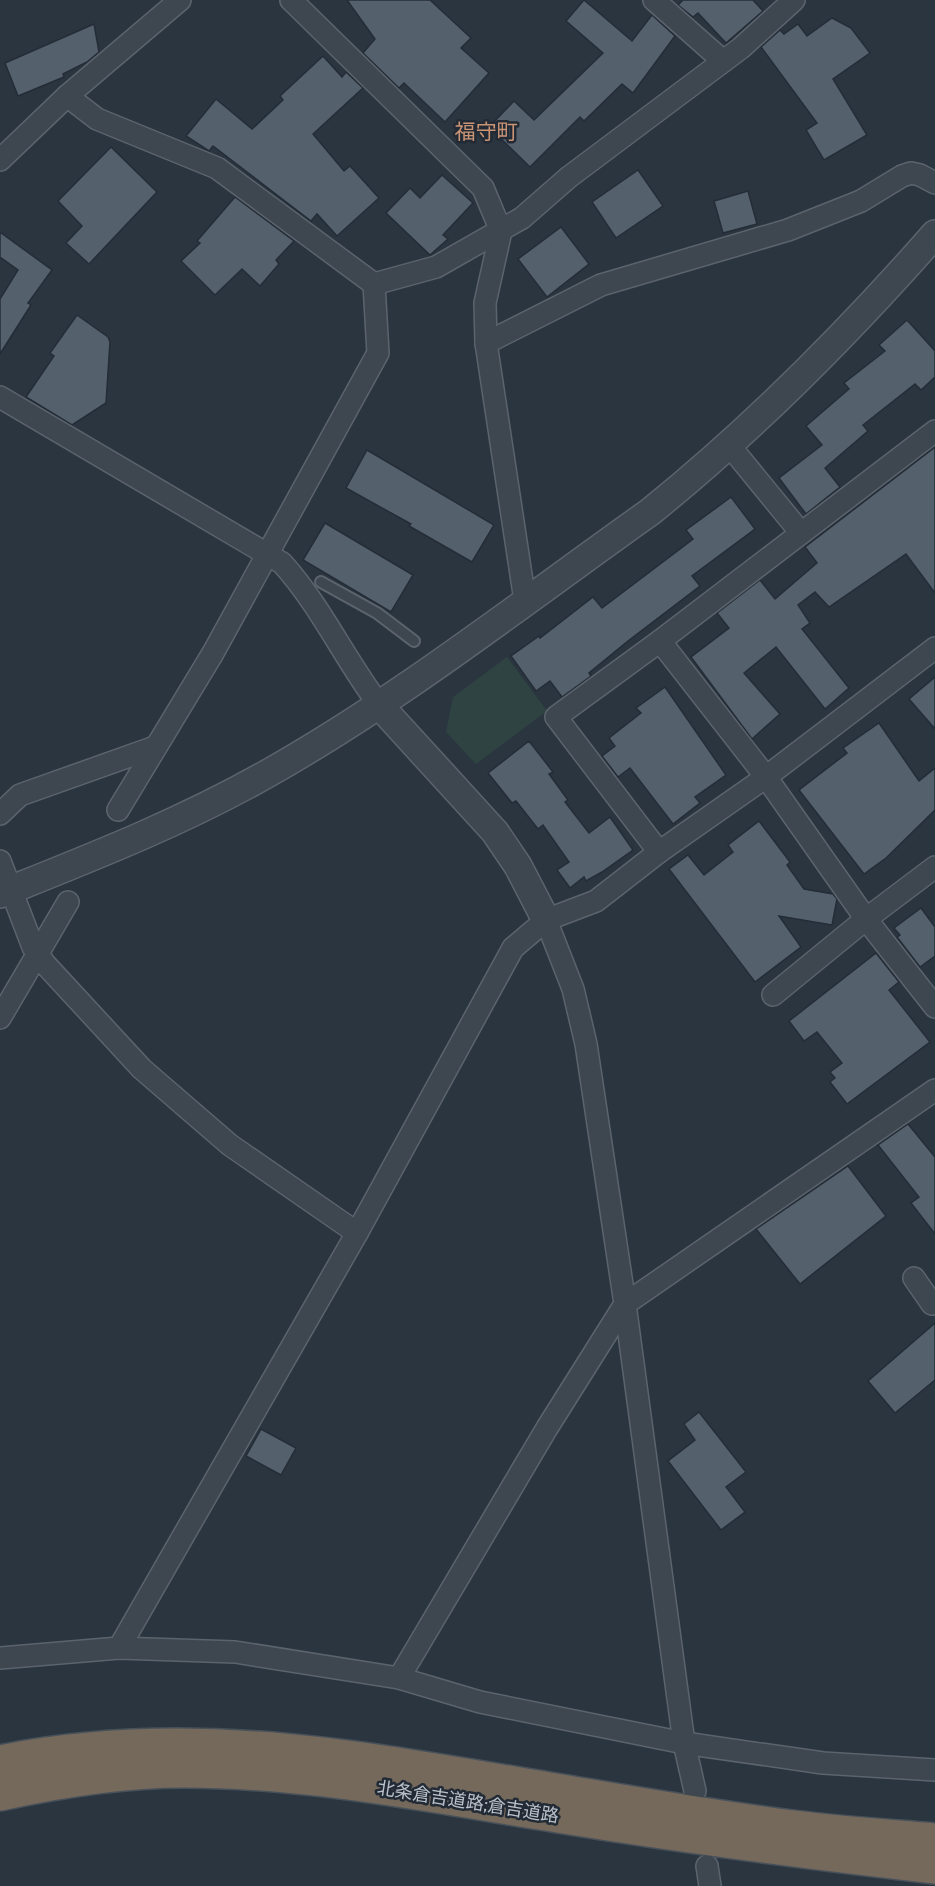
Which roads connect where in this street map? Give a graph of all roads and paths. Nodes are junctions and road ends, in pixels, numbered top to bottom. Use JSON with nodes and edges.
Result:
{"nodes":[{"id":1,"x":180,"y":0,"type":"edge"},
{"id":2,"x":291,"y":0,"type":"edge"},
{"id":3,"x":654,"y":0,"type":"edge"},
{"id":4,"x":794,"y":0,"type":"edge"},
{"id":5,"x":723,"y":61,"type":"junction"},
{"id":6,"x":67,"y":96,"type":"junction"},
{"id":7,"x":0,"y":159,"type":"edge"},
{"id":8,"x":935,"y":183,"type":"edge"},
{"id":9,"x":501,"y":231,"type":"junction"},
{"id":10,"x":935,"y":234,"type":"edge"},
{"id":11,"x":374,"y":284,"type":"junction"},
{"id":12,"x":486,"y":343,"type":"junction"},
{"id":13,"x":0,"y":397,"type":"edge"},
{"id":14,"x":935,"y":431,"type":"edge"},
{"id":15,"x":729,"y":445,"type":"junction"},
{"id":16,"x":801,"y":533,"type":"junction"},
{"id":17,"x":268,"y":553,"type":"junction"},
{"id":18,"x":321,"y":582,"type":"dead end"},
{"id":19,"x":525,"y":601,"type":"junction"},
{"id":20,"x":414,"y":641,"type":"dead end"},
{"id":21,"x":660,"y":641,"type":"junction"},
{"id":22,"x":935,"y":648,"type":"edge"},
{"id":23,"x":380,"y":706,"type":"junction"},
{"id":24,"x":155,"y":747,"type":"junction"},
{"id":25,"x":766,"y":777,"type":"junction"},
{"id":26,"x":118,"y":810,"type":"dead end"},
{"id":27,"x":0,"y":814,"type":"edge"},
{"id":28,"x":659,"y":852,"type":"junction"},
{"id":29,"x":0,"y":861,"type":"edge"},
{"id":30,"x":935,"y":867,"type":"edge"},
{"id":31,"x":6,"y":892,"type":"edge"},
{"id":32,"x":68,"y":902,"type":"dead end"},
{"id":33,"x":866,"y":919,"type":"junction"},
{"id":34,"x":546,"y":920,"type":"junction"},
{"id":35,"x":38,"y":954,"type":"junction"},
{"id":36,"x":773,"y":995,"type":"dead end"},
{"id":37,"x":935,"y":1007,"type":"edge"},
{"id":38,"x":0,"y":1018,"type":"edge"},
{"id":39,"x":935,"y":1090,"type":"edge"},
{"id":40,"x":357,"y":1233,"type":"junction"},
{"id":41,"x":914,"y":1278,"type":"dead end"},
{"id":42,"x":935,"y":1302,"type":"edge"},
{"id":43,"x":625,"y":1304,"type":"junction"},
{"id":44,"x":119,"y":1648,"type":"junction"},
{"id":45,"x":0,"y":1658,"type":"edge"},
{"id":46,"x":399,"y":1678,"type":"junction"},
{"id":47,"x":684,"y":1743,"type":"junction"},
{"id":48,"x":0,"y":1762,"type":"edge"},
{"id":49,"x":935,"y":1770,"type":"edge"},
{"id":50,"x":695,"y":1791,"type":"dead end"},
{"id":51,"x":0,"y":1794,"type":"edge"},
{"id":52,"x":935,"y":1840,"type":"edge"},
{"id":53,"x":935,"y":1867,"type":"edge"}],
"edges":[{"from":1,"to":6,"type":"street"},
{"from":2,"to":9,"type":"street"},
{"from":3,"to":5,"type":"street"},
{"from":4,"to":5,"type":"street"},
{"from":5,"to":9,"type":"street"},
{"from":6,"to":7,"type":"street"},
{"from":6,"to":11,"type":"street"},
{"from":8,"to":12,"type":"street"},
{"from":9,"to":11,"type":"street"},
{"from":9,"to":12,"type":"street"},
{"from":10,"to":15,"type":"street"},
{"from":11,"to":17,"type":"street"},
{"from":12,"to":19,"type":"street"},
{"from":13,"to":17,"type":"street"},
{"from":14,"to":16,"type":"street"},
{"from":15,"to":16,"type":"street"},
{"from":15,"to":19,"type":"street"},
{"from":16,"to":21,"type":"street"},
{"from":17,"to":23,"type":"street"},
{"from":17,"to":24,"type":"street"},
{"from":18,"to":20,"type":"lane"},
{"from":19,"to":23,"type":"street"},
{"from":21,"to":25,"type":"street"},
{"from":21,"to":28,"type":"street"},
{"from":22,"to":25,"type":"street"},
{"from":23,"to":31,"type":"street"},
{"from":23,"to":34,"type":"street"},
{"from":24,"to":26,"type":"street"},
{"from":24,"to":27,"type":"street"},
{"from":25,"to":28,"type":"street"},
{"from":25,"to":33,"type":"street"},
{"from":28,"to":34,"type":"street"},
{"from":29,"to":31,"type":"street"},
{"from":30,"to":33,"type":"street"},
{"from":31,"to":35,"type":"street"},
{"from":32,"to":35,"type":"street"},
{"from":33,"to":36,"type":"street"},
{"from":33,"to":37,"type":"street"},
{"from":34,"to":40,"type":"street"},
{"from":34,"to":43,"type":"street"},
{"from":35,"to":38,"type":"street"},
{"from":35,"to":40,"type":"street"},
{"from":39,"to":43,"type":"street"},
{"from":40,"to":44,"type":"street"},
{"from":41,"to":42,"type":"street"},
{"from":43,"to":46,"type":"street"},
{"from":43,"to":47,"type":"street"},
{"from":44,"to":45,"type":"street"},
{"from":44,"to":46,"type":"street"},
{"from":46,"to":47,"type":"street"},
{"from":47,"to":49,"type":"street"},
{"from":47,"to":50,"type":"street"},
{"from":48,"to":52,"type":"highway","name":"北条倉吉道路;倉吉道路"},
{"from":51,"to":53,"type":"highway","name":"北条倉吉道路;倉吉道路"}]}
